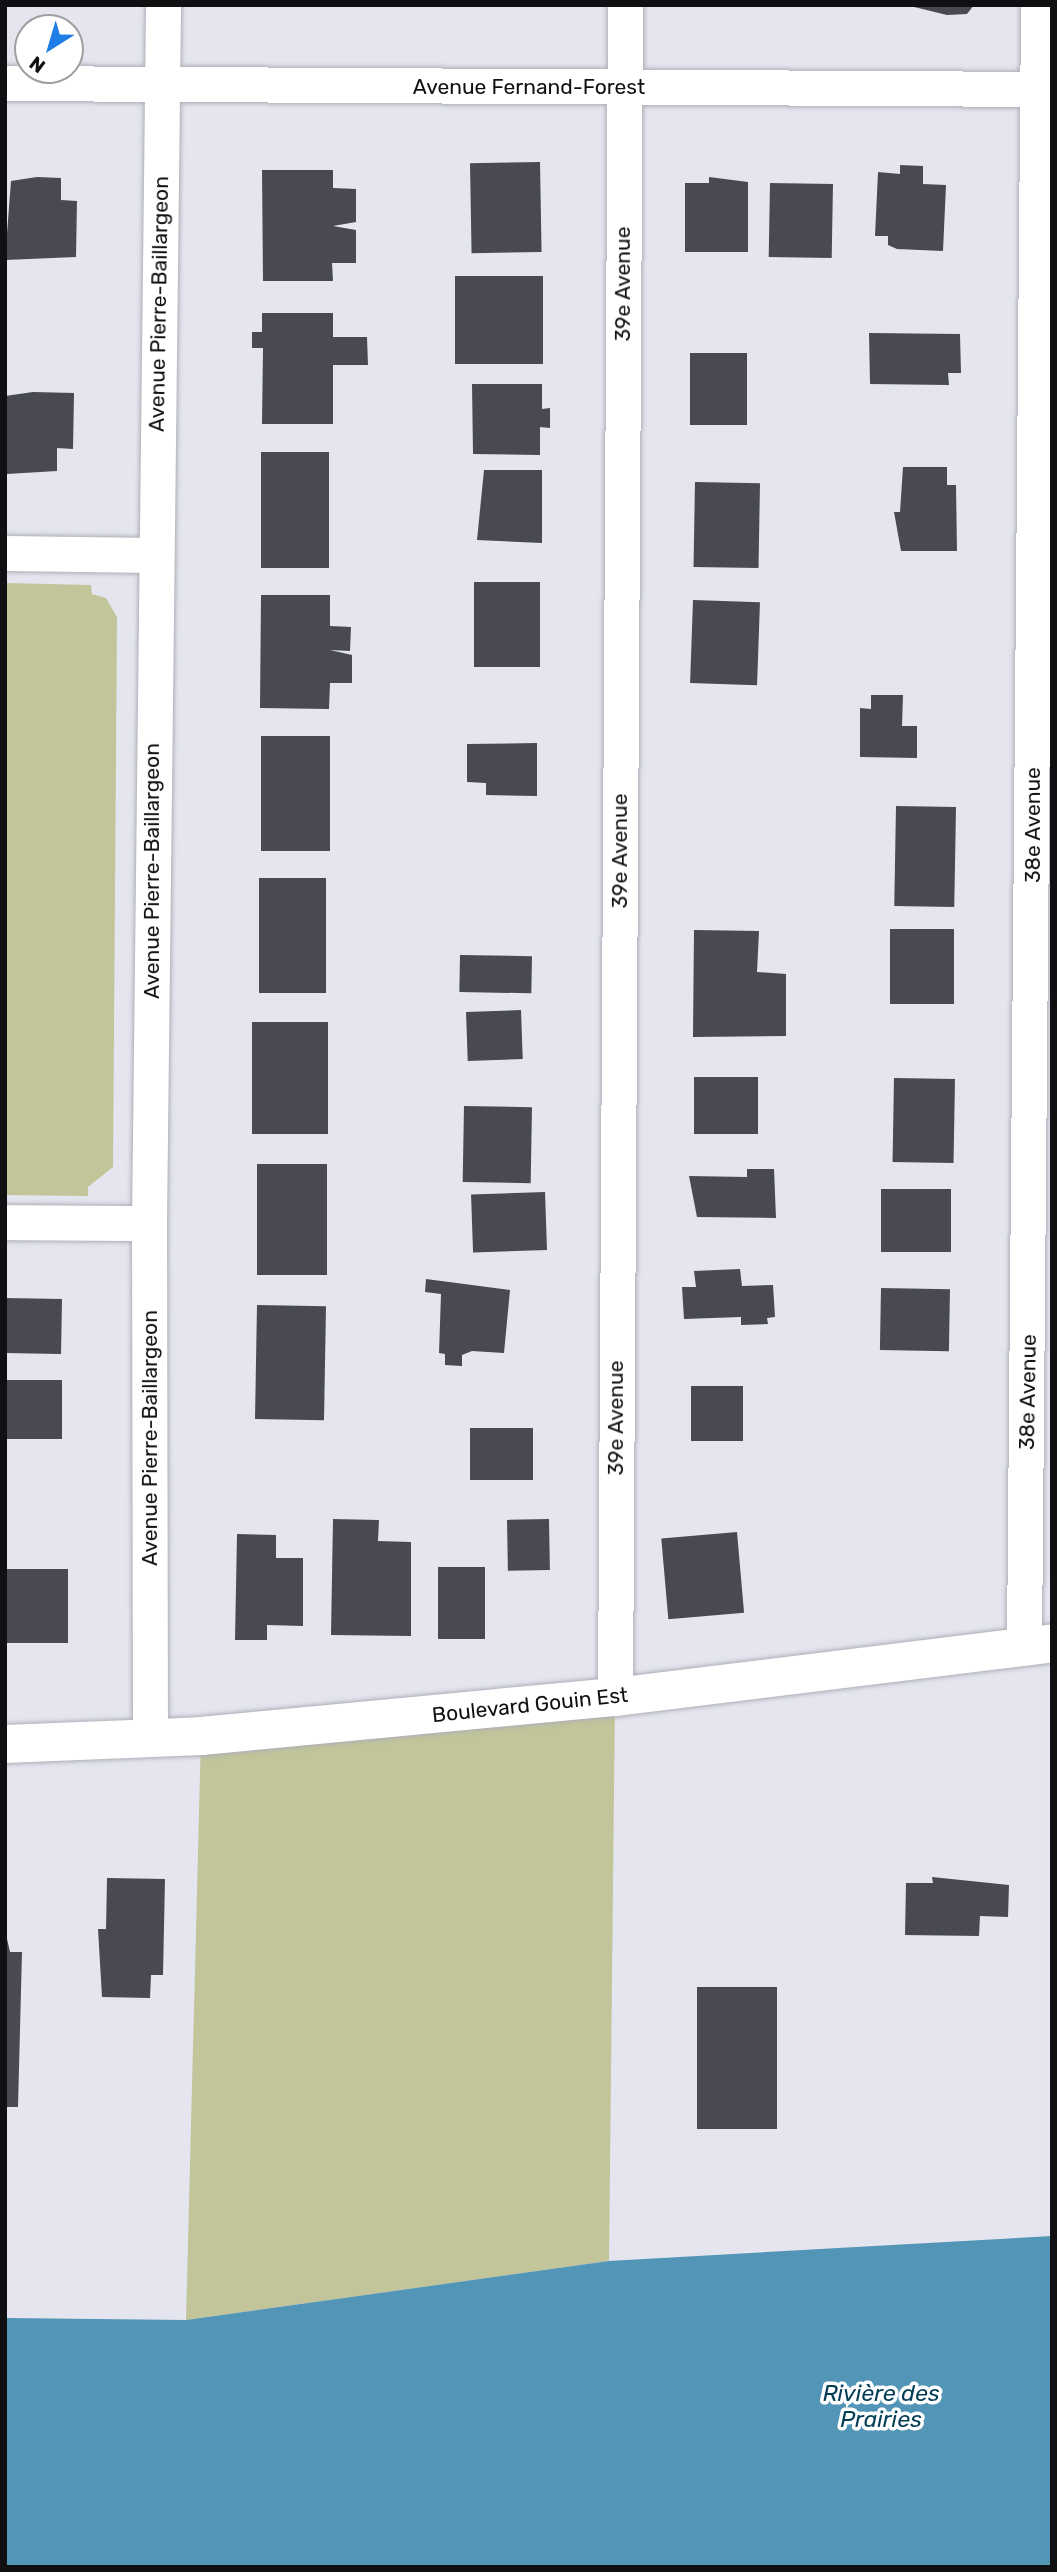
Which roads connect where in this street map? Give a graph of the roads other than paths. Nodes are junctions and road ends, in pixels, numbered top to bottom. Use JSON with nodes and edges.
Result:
{"nodes":[{"id":1,"x":163,"y":5,"type":"edge"},
{"id":2,"x":625,"y":5,"type":"edge"},
{"id":3,"x":1038,"y":5,"type":"edge"},
{"id":4,"x":5,"y":83,"type":"edge"},
{"id":5,"x":163,"y":84,"type":"junction"},
{"id":6,"x":624,"y":88,"type":"junction"},
{"id":7,"x":1045,"y":89,"type":"edge"},
{"id":8,"x":5,"y":553,"type":"edge"},
{"id":9,"x":155,"y":555,"type":"junction"},
{"id":10,"x":1041,"y":1138,"type":"edge"},
{"id":11,"x":5,"y":1222,"type":"edge"},
{"id":12,"x":149,"y":1223,"type":"junction"},
{"id":13,"x":1038,"y":1644,"type":"edge"},
{"id":14,"x":615,"y":1697,"type":"junction"},
{"id":15,"x":150,"y":1736,"type":"junction"},
{"id":16,"x":5,"y":1744,"type":"edge"}],
"edges":[{"from":1,"to":5,"type":"street","name":"Avenue Pierre-Baillargeon"},
{"from":2,"to":6,"type":"street","name":"39e Avenue"},
{"from":3,"to":7,"type":"street","name":"38e Avenue"},
{"from":4,"to":5,"type":"street","name":"Avenue Fernand-Forest"},
{"from":5,"to":6,"type":"street","name":"Avenue Fernand-Forest"},
{"from":5,"to":9,"type":"street","name":"Avenue Pierre-Baillargeon"},
{"from":6,"to":7,"type":"street","name":"Avenue Fernand-Forest"},
{"from":6,"to":14,"type":"street","name":"39e Avenue"},
{"from":7,"to":10,"type":"street","name":"38e Avenue"},
{"from":8,"to":9,"type":"street"},
{"from":9,"to":12,"type":"street","name":"Avenue Pierre-Baillargeon"},
{"from":10,"to":13,"type":"street","name":"38e Avenue"},
{"from":11,"to":12,"type":"street"},
{"from":12,"to":15,"type":"street","name":"Avenue Pierre-Baillargeon"},
{"from":13,"to":14,"type":"street","name":"Boulevard Gouin Est"},
{"from":14,"to":15,"type":"street","name":"Boulevard Gouin Est"},
{"from":15,"to":16,"type":"street","name":"Boulevard Gouin Est"}]}
